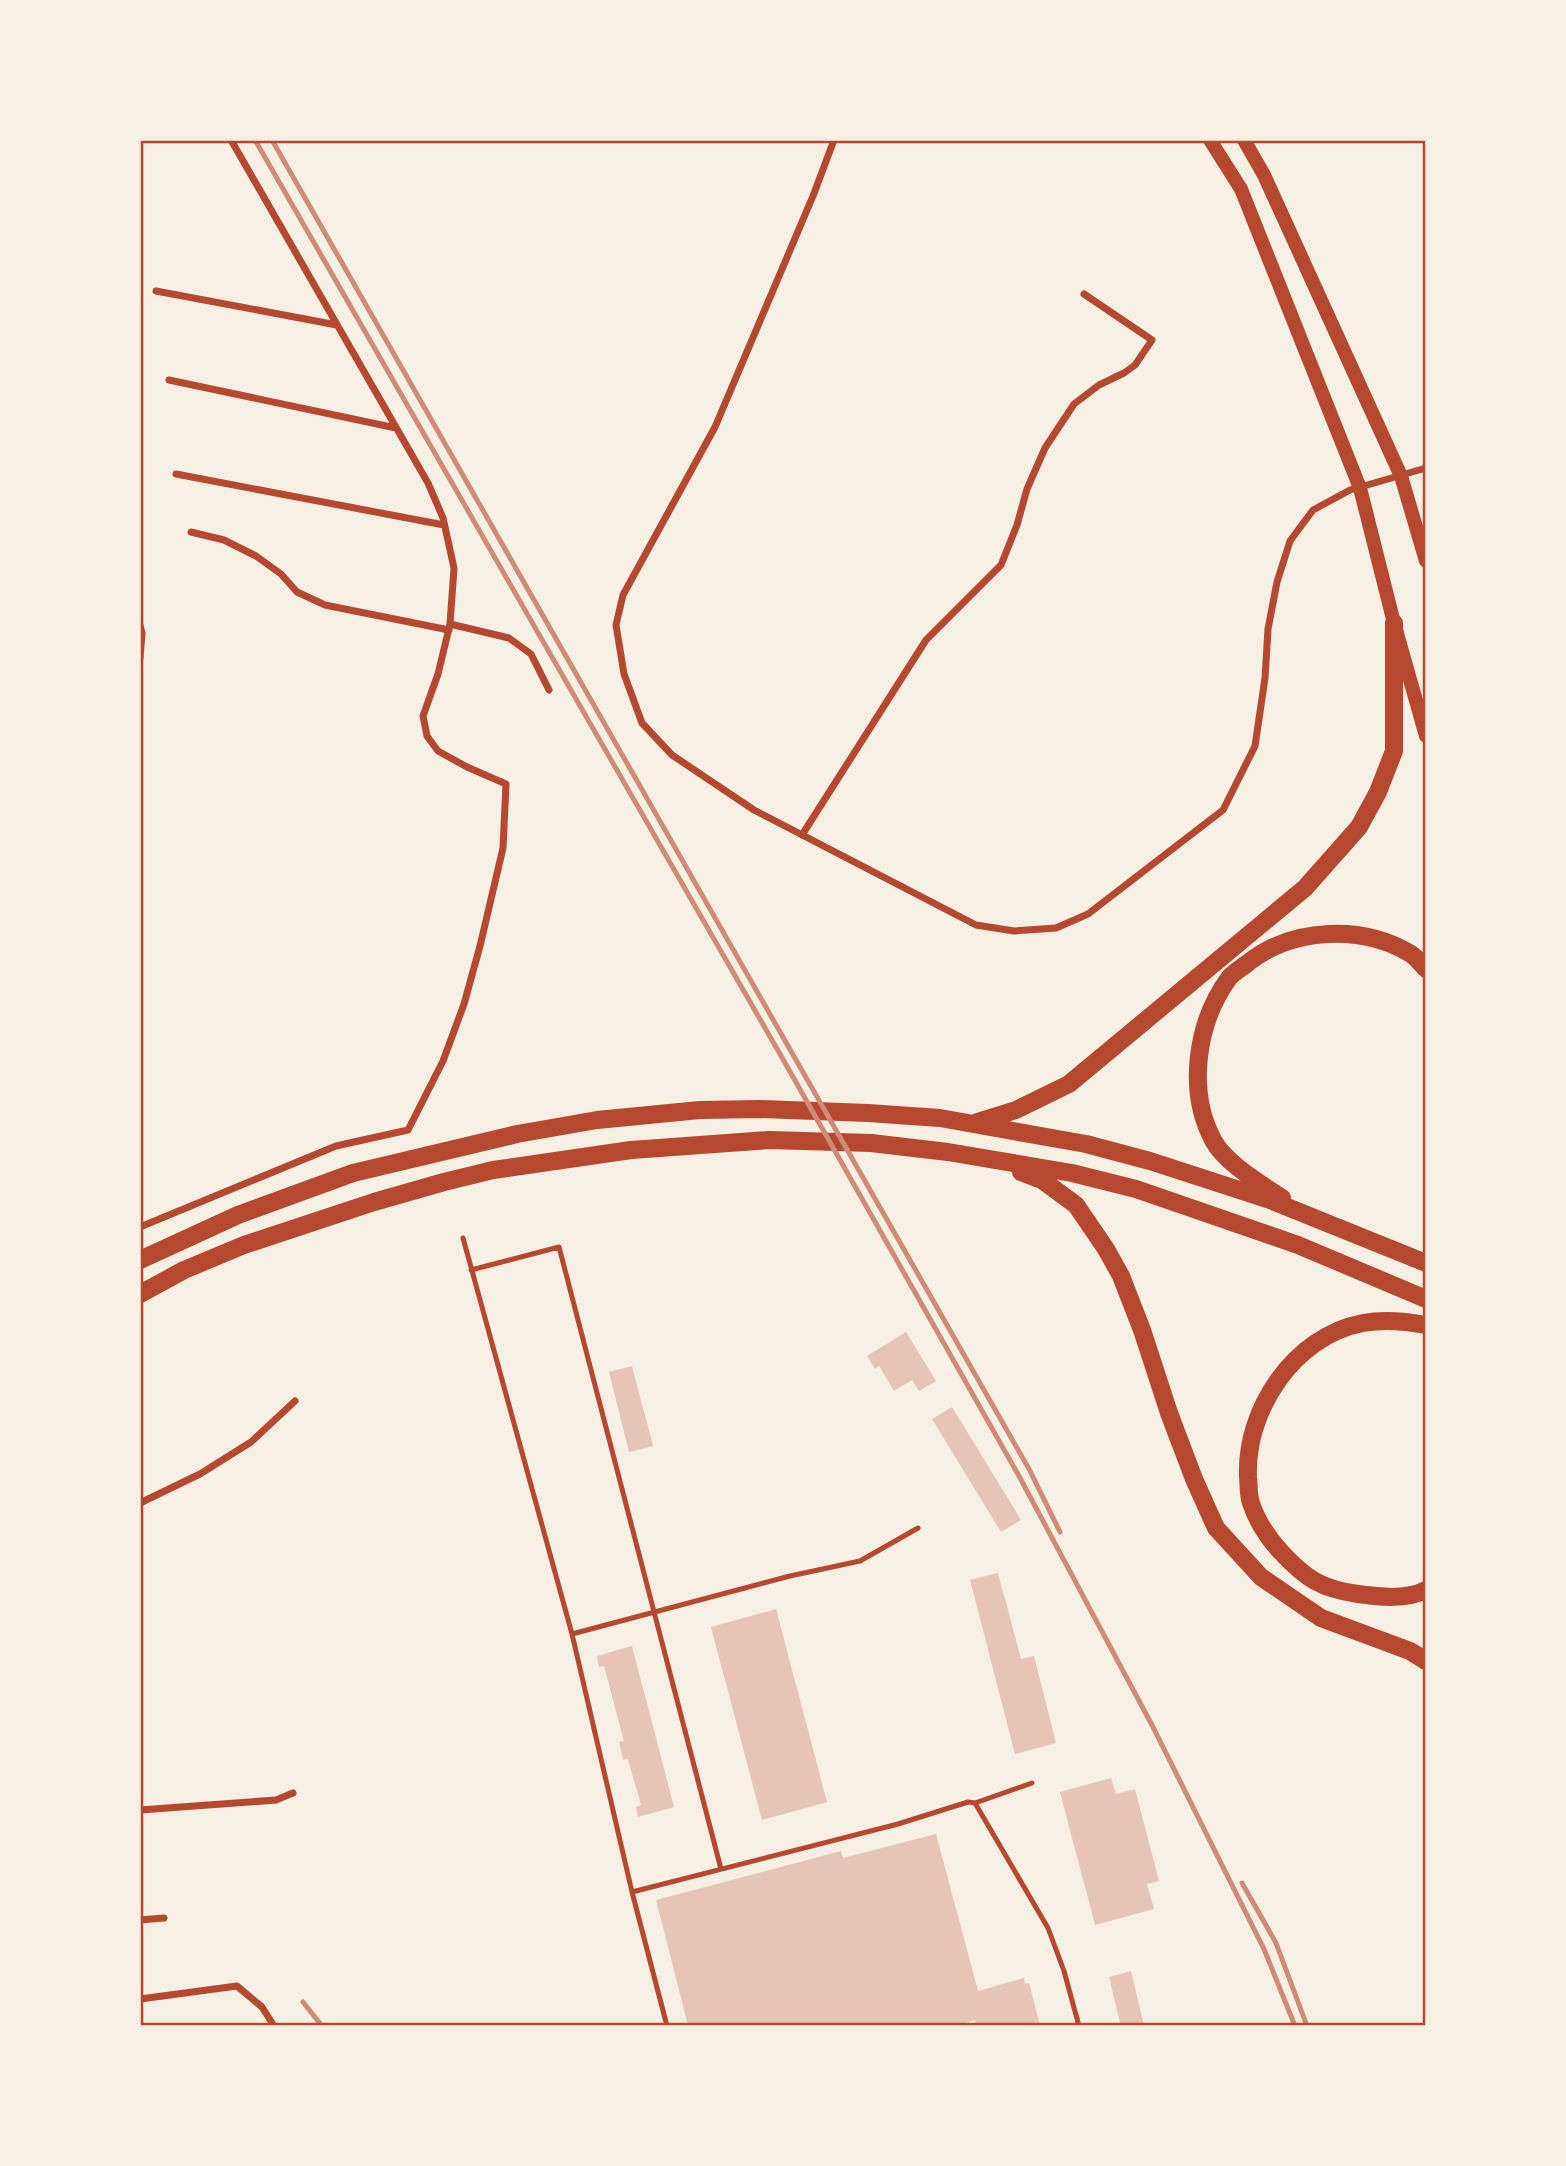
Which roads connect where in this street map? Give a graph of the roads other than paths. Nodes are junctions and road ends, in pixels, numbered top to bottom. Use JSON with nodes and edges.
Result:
{"nodes":[{"id":1,"x":230,"y":140,"type":"edge"},
{"id":2,"x":834,"y":140,"type":"edge"},
{"id":3,"x":1210,"y":140,"type":"edge"},
{"id":4,"x":1244,"y":140,"type":"edge"},
{"id":5,"x":156,"y":291,"type":"dead end"},
{"id":6,"x":1084,"y":294,"type":"dead end"},
{"id":7,"x":337,"y":325,"type":"junction"},
{"id":8,"x":169,"y":380,"type":"dead end"},
{"id":9,"x":396,"y":428,"type":"junction"},
{"id":10,"x":1426,"y":468,"type":"edge"},
{"id":11,"x":176,"y":474,"type":"dead end"},
{"id":12,"x":1401,"y":476,"type":"junction"},
{"id":13,"x":1360,"y":488,"type":"junction"},
{"id":14,"x":444,"y":525,"type":"junction"},
{"id":15,"x":191,"y":532,"type":"dead end"},
{"id":16,"x":1426,"y":561,"type":"edge"},
{"id":17,"x":1394,"y":623,"type":"junction"},
{"id":18,"x":140,"y":625,"type":"edge"},
{"id":19,"x":449,"y":627,"type":"junction"},
{"id":20,"x":140,"y":658,"type":"edge"},
{"id":21,"x":549,"y":690,"type":"dead end"},
{"id":22,"x":1426,"y":736,"type":"edge"},
{"id":23,"x":802,"y":835,"type":"junction"},
{"id":24,"x":1426,"y":969,"type":"edge"},
{"id":25,"x":973,"y":1123,"type":"junction"},
{"id":26,"x":992,"y":1160,"type":"junction"},
{"id":27,"x":1308,"y":1216,"type":"junction"},
{"id":28,"x":140,"y":1227,"type":"edge"},
{"id":29,"x":463,"y":1238,"type":"dead end"},
{"id":30,"x":140,"y":1260,"type":"edge"},
{"id":31,"x":1426,"y":1263,"type":"edge"},
{"id":32,"x":471,"y":1270,"type":"junction"},
{"id":33,"x":140,"y":1294,"type":"edge"},
{"id":34,"x":1426,"y":1299,"type":"edge"},
{"id":35,"x":1426,"y":1325,"type":"edge"},
{"id":36,"x":295,"y":1401,"type":"dead end"},
{"id":37,"x":140,"y":1503,"type":"edge"},
{"id":38,"x":918,"y":1528,"type":"dead end"},
{"id":39,"x":1426,"y":1590,"type":"edge"},
{"id":40,"x":655,"y":1612,"type":"junction"},
{"id":41,"x":572,"y":1634,"type":"junction"},
{"id":42,"x":1426,"y":1661,"type":"edge"},
{"id":43,"x":1032,"y":1783,"type":"dead end"},
{"id":44,"x":293,"y":1793,"type":"dead end"},
{"id":45,"x":975,"y":1803,"type":"junction"},
{"id":46,"x":140,"y":1810,"type":"edge"},
{"id":47,"x":721,"y":1869,"type":"junction"},
{"id":48,"x":632,"y":1892,"type":"junction"},
{"id":49,"x":164,"y":1918,"type":"dead end"},
{"id":50,"x":140,"y":1920,"type":"edge"},
{"id":51,"x":140,"y":1999,"type":"edge"},
{"id":52,"x":274,"y":2026,"type":"edge"},
{"id":53,"x":667,"y":2026,"type":"edge"},
{"id":54,"x":1079,"y":2026,"type":"edge"}],
"edges":[{"from":1,"to":7,"type":"street"},
{"from":2,"to":23,"type":"street"},
{"from":3,"to":13,"type":"main road"},
{"from":4,"to":12,"type":"main road"},
{"from":5,"to":7,"type":"street"},
{"from":6,"to":23,"type":"street"},
{"from":7,"to":9,"type":"street"},
{"from":8,"to":9,"type":"street"},
{"from":9,"to":14,"type":"street"},
{"from":10,"to":12,"type":"street"},
{"from":11,"to":14,"type":"street"},
{"from":12,"to":13,"type":"street"},
{"from":12,"to":16,"type":"main road"},
{"from":13,"to":17,"type":"main road"},
{"from":13,"to":23,"type":"street"},
{"from":14,"to":19,"type":"street"},
{"from":15,"to":19,"type":"street"},
{"from":17,"to":22,"type":"main road"},
{"from":17,"to":25,"type":"main road"},
{"from":18,"to":20,"type":"street"},
{"from":19,"to":21,"type":"street"},
{"from":19,"to":28,"type":"street"},
{"from":24,"to":27,"type":"main road"},
{"from":25,"to":27,"type":"main road"},
{"from":25,"to":30,"type":"main road"},
{"from":26,"to":33,"type":"main road"},
{"from":26,"to":34,"type":"main road"},
{"from":26,"to":42,"type":"main road"},
{"from":27,"to":31,"type":"main road"},
{"from":29,"to":32,"type":"lane"},
{"from":32,"to":40,"type":"lane"},
{"from":32,"to":41,"type":"lane"},
{"from":35,"to":39,"type":"main road"},
{"from":36,"to":37,"type":"street"},
{"from":38,"to":40,"type":"lane"},
{"from":40,"to":41,"type":"lane"},
{"from":40,"to":47,"type":"lane"},
{"from":41,"to":48,"type":"lane"},
{"from":43,"to":45,"type":"lane"},
{"from":44,"to":46,"type":"street"},
{"from":45,"to":47,"type":"lane"},
{"from":45,"to":54,"type":"lane"},
{"from":47,"to":48,"type":"lane"},
{"from":48,"to":53,"type":"lane"},
{"from":49,"to":50,"type":"street"},
{"from":51,"to":52,"type":"street"}]}
